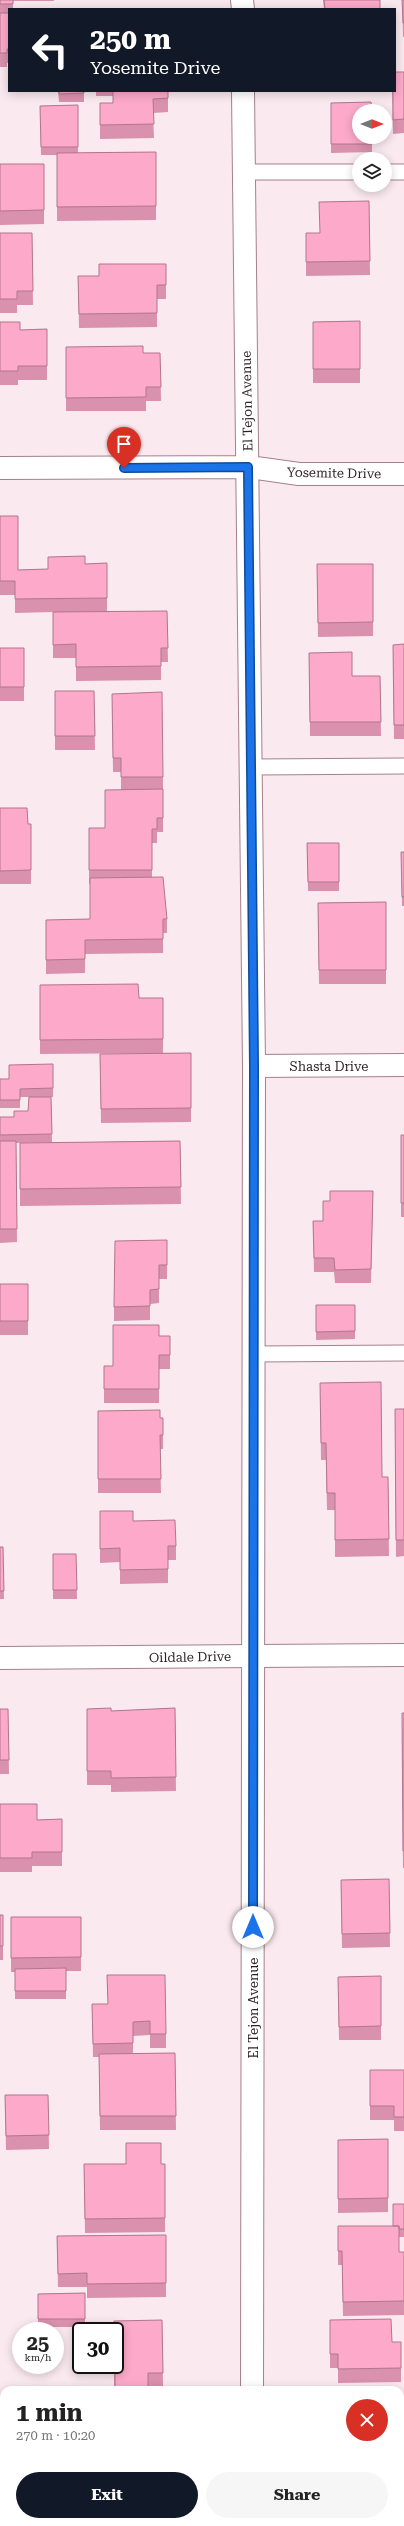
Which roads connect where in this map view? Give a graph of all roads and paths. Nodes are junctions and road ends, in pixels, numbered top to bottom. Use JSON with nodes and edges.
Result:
{"nodes":[{"id":1,"x":243,"y":92,"type":"edge"},
{"id":2,"x":244,"y":172,"type":"junction"},
{"id":3,"x":352,"y":172,"type":"edge"},
{"id":4,"x":392,"y":172,"type":"edge"},
{"id":5,"x":404,"y":172,"type":"edge"},
{"id":6,"x":248,"y":467,"type":"junction"},
{"id":7,"x":0,"y":468,"type":"edge"},
{"id":8,"x":404,"y":474,"type":"edge"},
{"id":9,"x":404,"y":766,"type":"edge"},
{"id":10,"x":251,"y":767,"type":"junction"},
{"id":11,"x":404,"y":1065,"type":"edge"},
{"id":12,"x":254,"y":1066,"type":"junction"},
{"id":13,"x":404,"y":1353,"type":"edge"},
{"id":14,"x":254,"y":1354,"type":"junction"},
{"id":15,"x":404,"y":1655,"type":"edge"},
{"id":16,"x":254,"y":1656,"type":"junction"},
{"id":17,"x":0,"y":1658,"type":"edge"},
{"id":18,"x":252,"y":2386,"type":"edge"}],
"edges":[{"from":1,"to":2,"type":"street","name":"El Tejon Avenue"},
{"from":2,"to":3,"type":"lane"},
{"from":2,"to":6,"type":"street","name":"El Tejon Avenue"},
{"from":4,"to":5,"type":"lane"},
{"from":6,"to":7,"type":"street","name":"Yosemite Drive"},
{"from":6,"to":8,"type":"street","name":"Yosemite Drive"},
{"from":6,"to":10,"type":"street","name":"El Tejon Avenue"},
{"from":9,"to":10,"type":"lane"},
{"from":10,"to":12,"type":"street","name":"El Tejon Avenue"},
{"from":11,"to":12,"type":"street","name":"Shasta Drive"},
{"from":12,"to":14,"type":"street","name":"El Tejon Avenue"},
{"from":13,"to":14,"type":"lane"},
{"from":14,"to":16,"type":"street","name":"El Tejon Avenue"},
{"from":15,"to":16,"type":"street","name":"Oildale Drive"},
{"from":16,"to":17,"type":"street","name":"Oildale Drive"},
{"from":16,"to":18,"type":"street","name":"El Tejon Avenue"}]}
